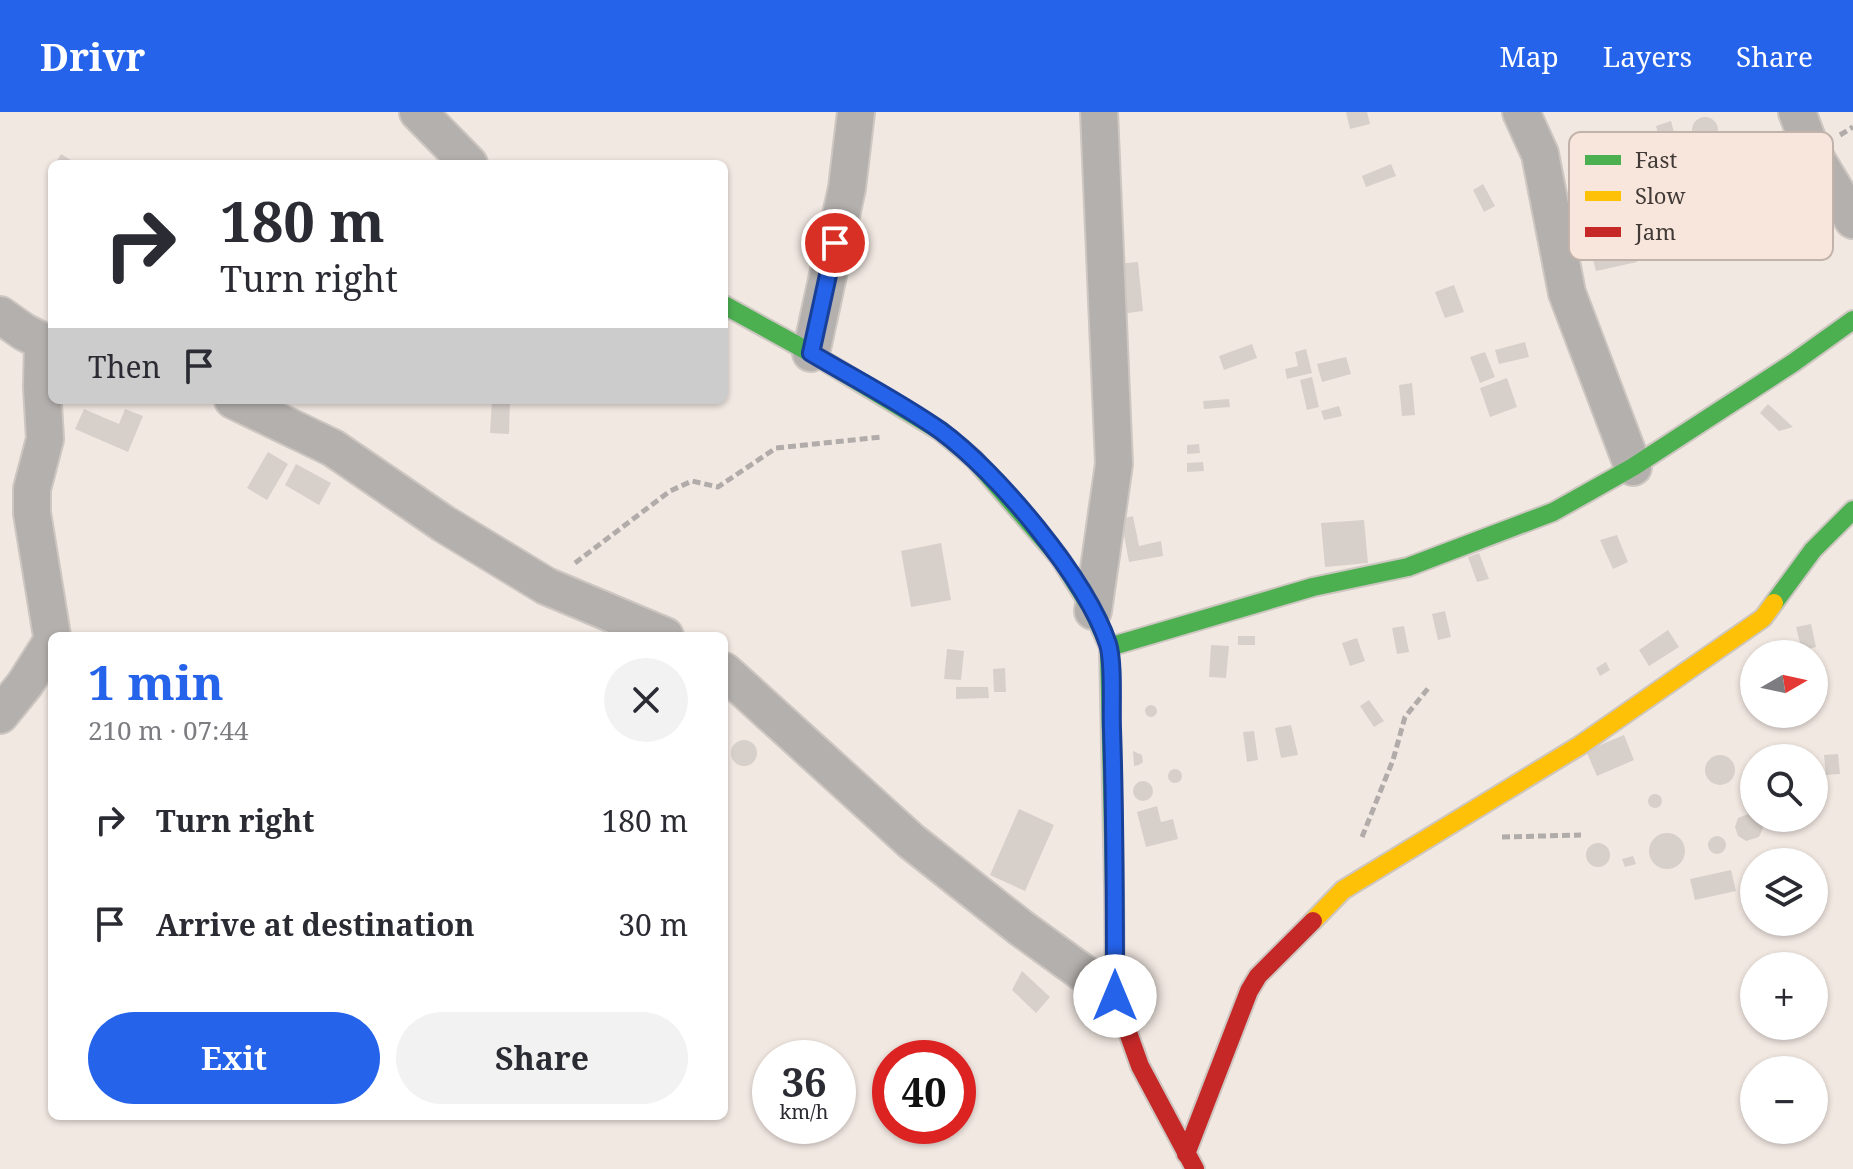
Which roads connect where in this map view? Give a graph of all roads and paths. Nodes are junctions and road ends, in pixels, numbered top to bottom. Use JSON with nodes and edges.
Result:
{"nodes":[{"id":1,"x":418,"y":112,"type":"edge"},
{"id":2,"x":856,"y":112,"type":"edge"},
{"id":3,"x":1099,"y":112,"type":"edge"},
{"id":4,"x":1521,"y":112,"type":"edge"},
{"id":5,"x":1797,"y":112,"type":"edge"},
{"id":6,"x":1804,"y":132,"type":"edge"},
{"id":7,"x":465,"y":160,"type":"edge"},
{"id":8,"x":1833,"y":187,"type":"edge"},
{"id":9,"x":1853,"y":220,"type":"edge"},
{"id":10,"x":728,"y":307,"type":"edge"},
{"id":11,"x":0,"y":315,"type":"edge"},
{"id":12,"x":1853,"y":320,"type":"edge"},
{"id":13,"x":48,"y":344,"type":"edge"},
{"id":14,"x":811,"y":353,"type":"junction"},
{"id":15,"x":241,"y":404,"type":"edge"},
{"id":16,"x":940,"y":431,"type":"junction"},
{"id":17,"x":1633,"y":467,"type":"junction"},
{"id":18,"x":1853,"y":510,"type":"edge"},
{"id":19,"x":546,"y":586,"type":"junction"},
{"id":20,"x":1093,"y":611,"type":"junction"},
{"id":21,"x":52,"y":632,"type":"edge"},
{"id":22,"x":655,"y":632,"type":"edge"},
{"id":23,"x":48,"y":644,"type":"edge"},
{"id":24,"x":1109,"y":647,"type":"junction"},
{"id":25,"x":728,"y":675,"type":"edge"},
{"id":26,"x":1430,"y":686,"type":"dead end"},
{"id":27,"x":0,"y":715,"type":"edge"},
{"id":28,"x":1343,"y":890,"type":"junction"},
{"id":29,"x":1115,"y":996,"type":"junction"},
{"id":30,"x":1190,"y":1162,"type":"edge"}],
"edges":[{"from":1,"to":7,"type":"street"},
{"from":2,"to":14,"type":"street"},
{"from":3,"to":20,"type":"street"},
{"from":4,"to":17,"type":"street"},
{"from":5,"to":6,"type":"street"},
{"from":8,"to":9,"type":"street"},
{"from":10,"to":14,"type":"street"},
{"from":11,"to":13,"type":"street"},
{"from":12,"to":17,"type":"street"},
{"from":13,"to":21,"type":"street"},
{"from":14,"to":16,"type":"street"},
{"from":15,"to":19,"type":"street"},
{"from":16,"to":19,"type":"path"},
{"from":16,"to":20,"type":"street"},
{"from":17,"to":24,"type":"street"},
{"from":18,"to":28,"type":"street"},
{"from":19,"to":22,"type":"street"},
{"from":20,"to":24,"type":"street"},
{"from":23,"to":27,"type":"street"},
{"from":24,"to":29,"type":"street"},
{"from":25,"to":29,"type":"street"},
{"from":26,"to":28,"type":"path"},
{"from":28,"to":30,"type":"street"},
{"from":29,"to":30,"type":"street"}]}
